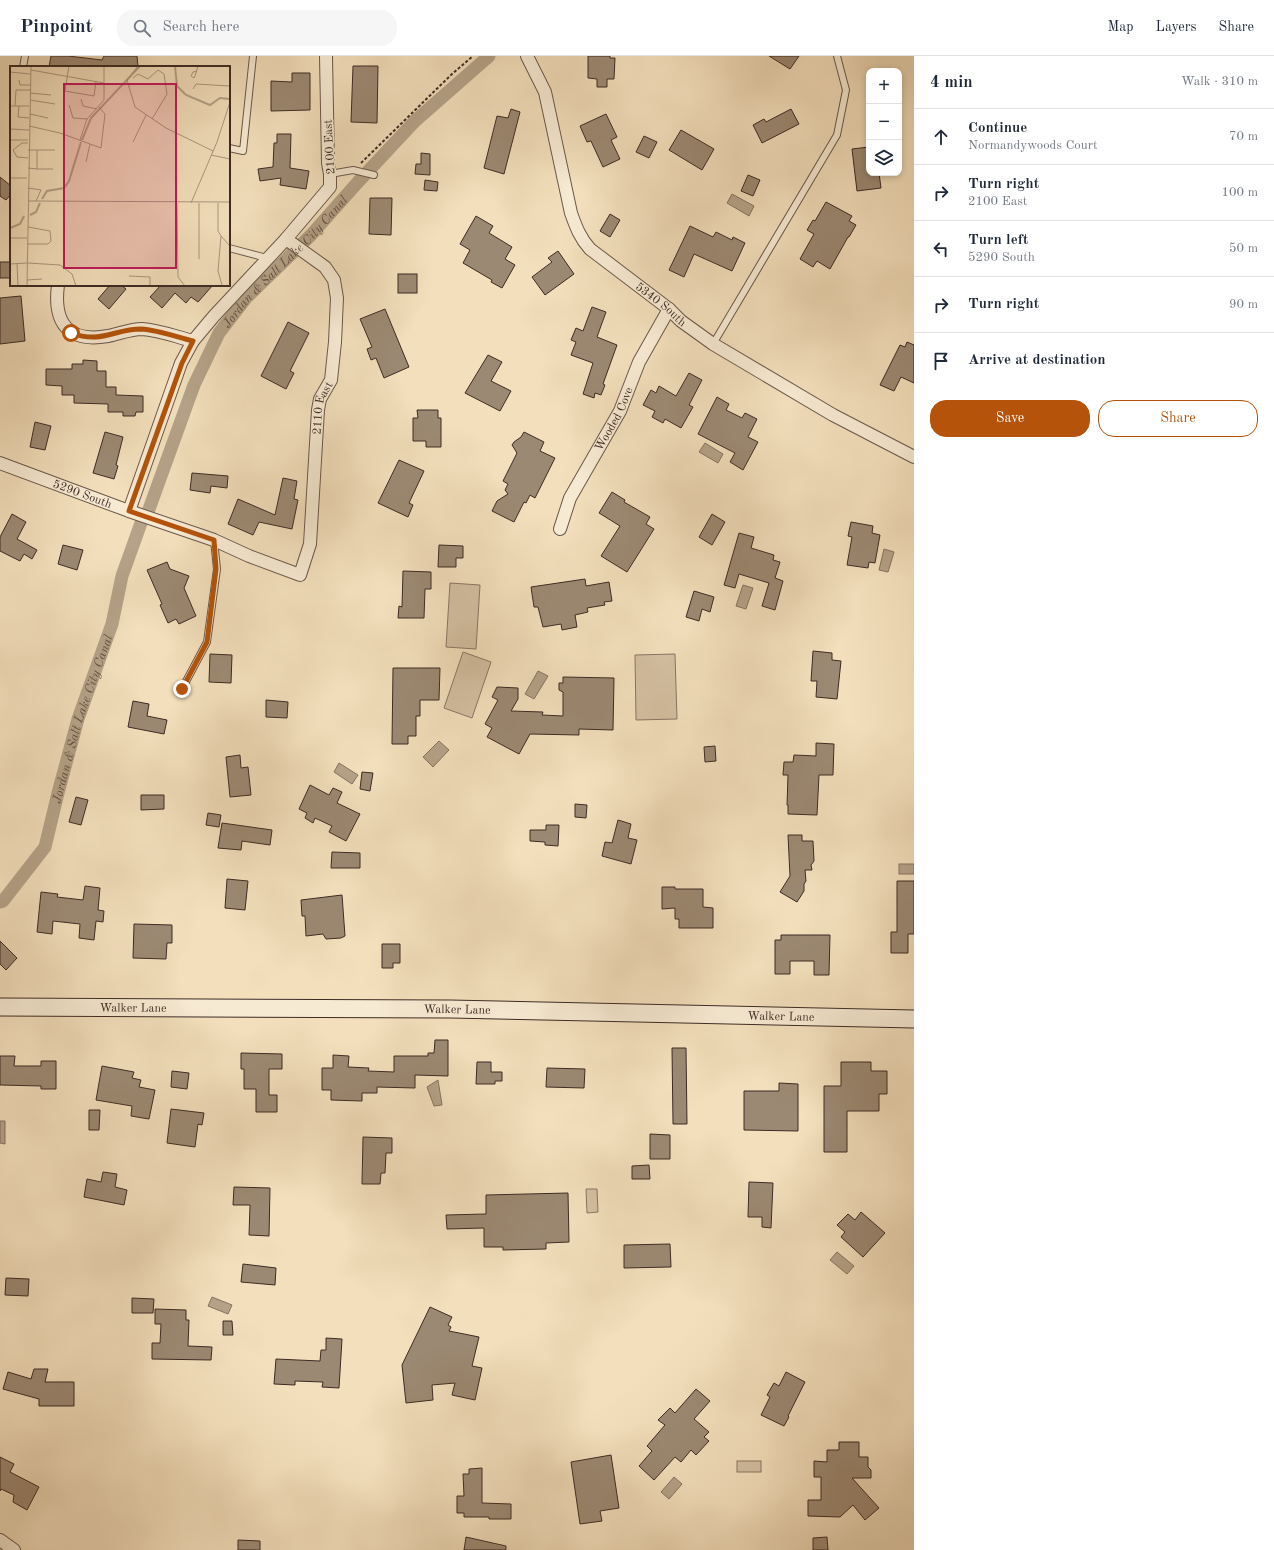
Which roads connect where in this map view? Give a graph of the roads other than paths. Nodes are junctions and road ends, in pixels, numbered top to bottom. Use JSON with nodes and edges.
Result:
{"nodes":[{"id":1,"x":25,"y":56,"type":"edge"},
{"id":2,"x":254,"y":56,"type":"edge"},
{"id":3,"x":326,"y":56,"type":"edge"},
{"id":4,"x":527,"y":56,"type":"edge"},
{"id":5,"x":838,"y":56,"type":"edge"},
{"id":6,"x":23,"y":66,"type":"edge"},
{"id":7,"x":230,"y":148,"type":"edge"},
{"id":8,"x":330,"y":174,"type":"junction"},
{"id":9,"x":374,"y":175,"type":"dead end"},
{"id":10,"x":289,"y":241,"type":"junction"},
{"id":11,"x":230,"y":248,"type":"edge"},
{"id":12,"x":267,"y":258,"type":"junction"},
{"id":13,"x":58,"y":286,"type":"edge"},
{"id":14,"x":669,"y":309,"type":"junction"},
{"id":15,"x":193,"y":341,"type":"junction"},
{"id":16,"x":713,"y":344,"type":"junction"},
{"id":17,"x":914,"y":457,"type":"edge"},
{"id":18,"x":0,"y":463,"type":"edge"},
{"id":19,"x":129,"y":511,"type":"junction"},
{"id":20,"x":560,"y":529,"type":"dead end"},
{"id":21,"x":214,"y":540,"type":"junction"},
{"id":22,"x":300,"y":575,"type":"joint"},
{"id":23,"x":182,"y":689,"type":"dead end"},
{"id":24,"x":0,"y":1007,"type":"edge"},
{"id":25,"x":914,"y":1019,"type":"edge"},
{"id":26,"x":0,"y":1540,"type":"edge"},
{"id":27,"x":14,"y":1550,"type":"edge"}],
"edges":[{"from":1,"to":6,"type":"lane"},
{"from":2,"to":7,"type":"lane"},
{"from":3,"to":8,"type":"street","name":"2100 East"},
{"from":4,"to":14,"type":"street","name":"5340 South"},
{"from":5,"to":16,"type":"lane"},
{"from":8,"to":9,"type":"lane"},
{"from":8,"to":10,"type":"street","name":"2100 East"},
{"from":10,"to":12,"type":"street","name":"2100 East"},
{"from":10,"to":22,"type":"street","name":"2110 East"},
{"from":11,"to":12,"type":"lane"},
{"from":12,"to":15,"type":"street","name":"2100 East"},
{"from":13,"to":15,"type":"street"},
{"from":14,"to":16,"type":"street","name":"5340 South"},
{"from":14,"to":20,"type":"street","name":"Wooded Cove"},
{"from":15,"to":19,"type":"street","name":"2100 East"},
{"from":16,"to":17,"type":"street","name":"5340 South"},
{"from":18,"to":19,"type":"street","name":"5290 South"},
{"from":19,"to":21,"type":"street","name":"5290 South"},
{"from":21,"to":22,"type":"street","name":"5290 South"},
{"from":21,"to":23,"type":"lane"},
{"from":24,"to":25,"type":"street","name":"Walker Lane"},
{"from":26,"to":27,"type":"street"}]}
